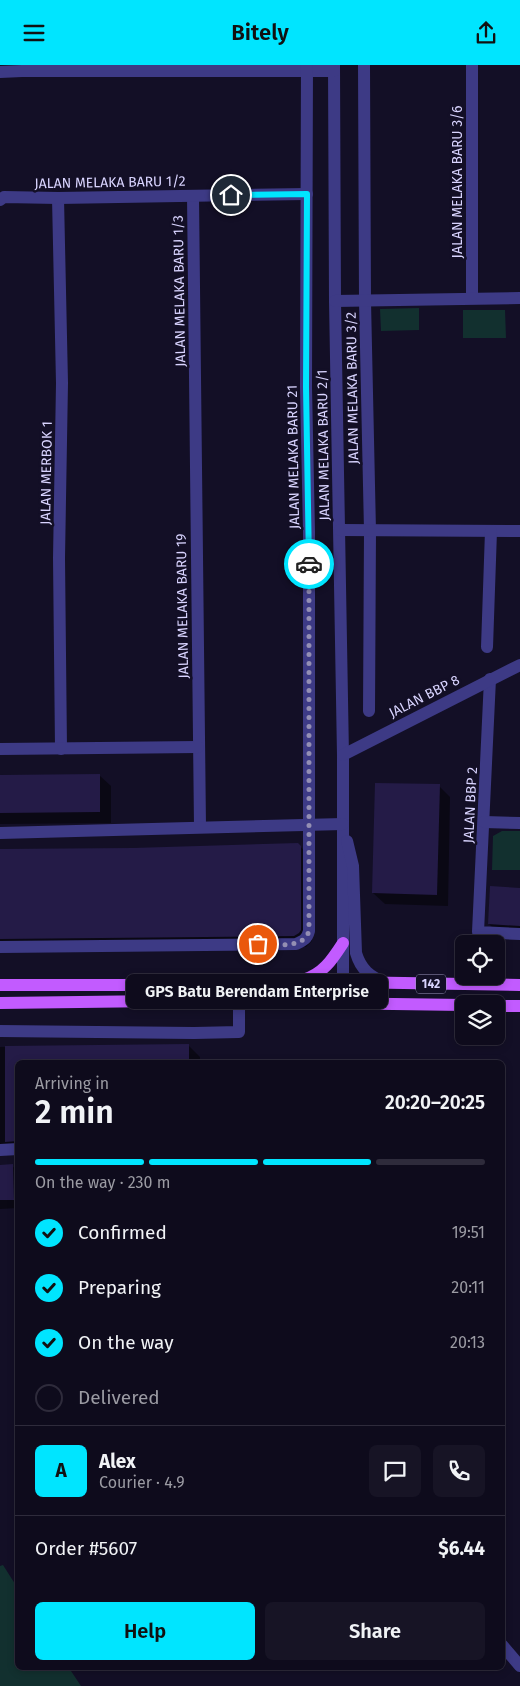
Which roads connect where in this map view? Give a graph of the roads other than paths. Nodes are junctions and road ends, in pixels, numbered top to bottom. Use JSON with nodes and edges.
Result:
{"nodes":[{"id":1,"x":364,"y":65,"type":"edge"},
{"id":2,"x":472,"y":65,"type":"edge"},
{"id":3,"x":307,"y":67,"type":"edge"},
{"id":4,"x":334,"y":68,"type":"edge"},
{"id":5,"x":0,"y":72,"type":"edge"},
{"id":6,"x":307,"y":194,"type":"junction"},
{"id":7,"x":193,"y":196,"type":"junction"},
{"id":8,"x":58,"y":198,"type":"junction"},
{"id":9,"x":2,"y":199,"type":"edge"},
{"id":10,"x":520,"y":297,"type":"edge"},
{"id":11,"x":472,"y":299,"type":"junction"},
{"id":12,"x":335,"y":301,"type":"junction"},
{"id":13,"x":365,"y":301,"type":"junction"},
{"id":14,"x":195,"y":385,"type":"joint"},
{"id":15,"x":340,"y":530,"type":"junction"},
{"id":16,"x":370,"y":531,"type":"junction"},
{"id":17,"x":491,"y":531,"type":"junction"},
{"id":18,"x":520,"y":531,"type":"edge"},
{"id":19,"x":487,"y":647,"type":"dead end"},
{"id":20,"x":520,"y":665,"type":"edge"},
{"id":21,"x":490,"y":679,"type":"junction"},
{"id":22,"x":369,"y":711,"type":"dead end"},
{"id":23,"x":198,"y":747,"type":"junction"},
{"id":24,"x":0,"y":749,"type":"edge"},
{"id":25,"x":61,"y":749,"type":"junction"},
{"id":26,"x":343,"y":755,"type":"junction"},
{"id":27,"x":484,"y":821,"type":"junction"},
{"id":28,"x":520,"y":823,"type":"edge"},
{"id":29,"x":343,"y":824,"type":"junction"},
{"id":30,"x":310,"y":825,"type":"junction"},
{"id":31,"x":200,"y":827,"type":"junction"},
{"id":32,"x":0,"y":833,"type":"edge"},
{"id":33,"x":520,"y":934,"type":"edge"},
{"id":34,"x":343,"y":943,"type":"junction"},
{"id":35,"x":0,"y":947,"type":"edge"},
{"id":36,"x":343,"y":982,"type":"junction"},
{"id":37,"x":291,"y":984,"type":"junction"},
{"id":38,"x":388,"y":984,"type":"junction"},
{"id":39,"x":0,"y":985,"type":"edge"},
{"id":40,"x":520,"y":985,"type":"edge"},
{"id":41,"x":239,"y":1000,"type":"junction"},
{"id":42,"x":0,"y":1003,"type":"edge"},
{"id":43,"x":342,"y":1004,"type":"junction"},
{"id":44,"x":455,"y":1005,"type":"edge"},
{"id":45,"x":505,"y":1006,"type":"edge"},
{"id":46,"x":520,"y":1006,"type":"edge"},
{"id":47,"x":0,"y":1031,"type":"edge"},
{"id":48,"x":0,"y":1149,"type":"edge"},
{"id":49,"x":15,"y":1149,"type":"edge"},
{"id":50,"x":505,"y":1648,"type":"edge"},
{"id":51,"x":520,"y":1666,"type":"edge"}],
"edges":[{"from":1,"to":13,"type":"street","name":"JALAN MELAKA BARU 3/2"},
{"from":2,"to":11,"type":"street","name":"JALAN MELAKA BARU 3/6"},
{"from":3,"to":4,"type":"street"},
{"from":3,"to":5,"type":"street"},
{"from":3,"to":6,"type":"street","name":"JALAN MELAKA BARU 21"},
{"from":4,"to":12,"type":"street","name":"JALAN MELAKA BARU 2/1"},
{"from":6,"to":7,"type":"street","name":"JALAN MELAKA BARU 1/2"},
{"from":6,"to":30,"type":"street","name":"JALAN MELAKA BARU 21"},
{"from":7,"to":8,"type":"street","name":"JALAN MELAKA BARU 1/2"},
{"from":7,"to":14,"type":"street","name":"JALAN MELAKA BARU 1/3"},
{"from":8,"to":9,"type":"street","name":"JALAN MELAKA BARU 1/2"},
{"from":8,"to":25,"type":"street","name":"JALAN MERBOK 1"},
{"from":10,"to":11,"type":"street"},
{"from":11,"to":13,"type":"street"},
{"from":12,"to":13,"type":"street"},
{"from":12,"to":15,"type":"street","name":"JALAN MELAKA BARU 2/1"},
{"from":13,"to":16,"type":"street","name":"JALAN MELAKA BARU 3/2"},
{"from":14,"to":23,"type":"street","name":"JALAN MELAKA BARU 19"},
{"from":15,"to":16,"type":"street"},
{"from":15,"to":26,"type":"street","name":"JALAN MELAKA BARU 2/1"},
{"from":16,"to":17,"type":"street"},
{"from":16,"to":22,"type":"street","name":"JALAN MELAKA BARU 3/2"},
{"from":17,"to":18,"type":"street"},
{"from":17,"to":19,"type":"street"},
{"from":20,"to":21,"type":"street","name":"JALAN BBP 8"},
{"from":21,"to":26,"type":"street","name":"JALAN BBP 8"},
{"from":21,"to":27,"type":"street","name":"JALAN BBP 2"},
{"from":23,"to":25,"type":"street"},
{"from":23,"to":31,"type":"street","name":"JALAN MELAKA BARU 19"},
{"from":24,"to":25,"type":"street"},
{"from":26,"to":29,"type":"street","name":"JALAN MELAKA BARU 2/1"},
{"from":27,"to":28,"type":"street"},
{"from":27,"to":33,"type":"street","name":"JALAN BBP 2"},
{"from":29,"to":30,"type":"street"},
{"from":29,"to":34,"type":"street"},
{"from":29,"to":38,"type":"street"},
{"from":30,"to":31,"type":"street"},
{"from":30,"to":35,"type":"street","name":"JALAN MELAKA BARU 21"},
{"from":31,"to":32,"type":"street"},
{"from":34,"to":36,"type":"street"},
{"from":34,"to":37,"type":"main road"},
{"from":36,"to":37,"type":"main road","number":"142"},
{"from":36,"to":38,"type":"main road","number":"142"},
{"from":36,"to":43,"type":"street"},
{"from":37,"to":39,"type":"main road","number":"142"},
{"from":38,"to":40,"type":"main road","number":"142"},
{"from":41,"to":42,"type":"main road","number":"142"},
{"from":41,"to":43,"type":"main road","number":"142"},
{"from":41,"to":47,"type":"street"},
{"from":43,"to":44,"type":"main road","number":"142"},
{"from":45,"to":46,"type":"main road"},
{"from":48,"to":49,"type":"street"},
{"from":50,"to":51,"type":"street"}]}
